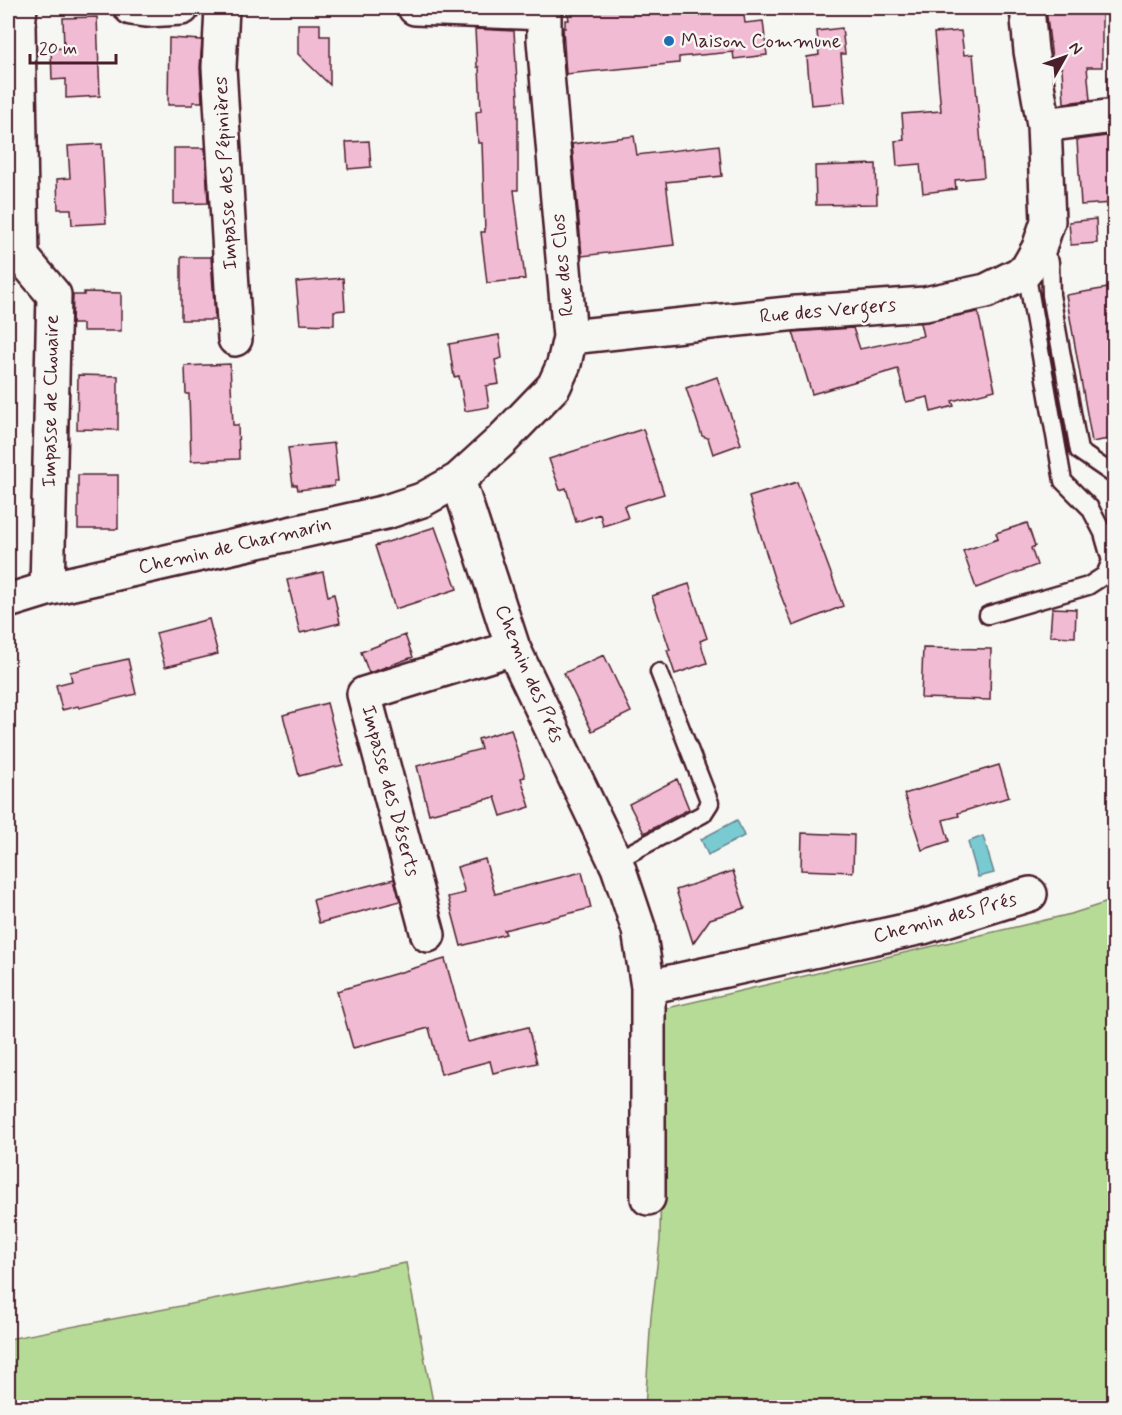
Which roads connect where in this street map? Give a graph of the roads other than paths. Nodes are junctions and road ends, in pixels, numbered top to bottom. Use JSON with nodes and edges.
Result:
{"nodes":[{"id":1,"x":20,"y":8,"type":"edge"},
{"id":2,"x":131,"y":8,"type":"edge"},
{"id":3,"x":183,"y":8,"type":"edge"},
{"id":4,"x":222,"y":8,"type":"edge"},
{"id":5,"x":415,"y":8,"type":"edge"},
{"id":6,"x":1027,"y":8,"type":"edge"},
{"id":7,"x":544,"y":10,"type":"edge"},
{"id":8,"x":1114,"y":117,"type":"edge"},
{"id":9,"x":1044,"y":125,"type":"junction"},
{"id":10,"x":1038,"y":246,"type":"junction"},
{"id":11,"x":570,"y":337,"type":"junction"},
{"id":12,"x":235,"y":339,"type":"dead end"},
{"id":13,"x":1114,"y":475,"type":"edge"},
{"id":14,"x":458,"y":480,"type":"junction"},
{"id":15,"x":46,"y":590,"type":"junction"},
{"id":16,"x":8,"y":601,"type":"edge"},
{"id":17,"x":988,"y":615,"type":"dead end"},
{"id":18,"x":513,"y":648,"type":"junction"},
{"id":19,"x":659,"y":672,"type":"dead end"},
{"id":20,"x":615,"y":861,"type":"junction"},
{"id":21,"x":1030,"y":894,"type":"dead end"},
{"id":22,"x":428,"y":935,"type":"dead end"},
{"id":23,"x":648,"y":987,"type":"junction"},
{"id":24,"x":648,"y":1198,"type":"dead end"}],
"edges":[{"from":1,"to":15,"type":"street","name":"Impasse de Chouaire"},
{"from":2,"to":3,"type":"street"},
{"from":4,"to":12,"type":"street","name":"Impasse des Pépinières"},
{"from":5,"to":7,"type":"street"},
{"from":6,"to":9,"type":"street"},
{"from":7,"to":11,"type":"street","name":"Rue des Clos"},
{"from":8,"to":9,"type":"street"},
{"from":9,"to":10,"type":"street"},
{"from":10,"to":11,"type":"street","name":"Rue des Vergers"},
{"from":10,"to":13,"type":"lane"},
{"from":10,"to":17,"type":"lane"},
{"from":11,"to":14,"type":"street","name":"Rue des Clos"},
{"from":14,"to":15,"type":"street","name":"Chemin de Charmarin"},
{"from":14,"to":18,"type":"street","name":"Chemin des Prés"},
{"from":15,"to":16,"type":"street","name":"Chemin de Charmarin"},
{"from":18,"to":20,"type":"street","name":"Chemin des Prés"},
{"from":18,"to":22,"type":"street","name":"Impasse des Déserts"},
{"from":19,"to":20,"type":"lane"},
{"from":20,"to":23,"type":"street","name":"Chemin des Prés"},
{"from":21,"to":23,"type":"street","name":"Chemin des Prés"},
{"from":23,"to":24,"type":"street","name":"Chemin des Prés"}]}
